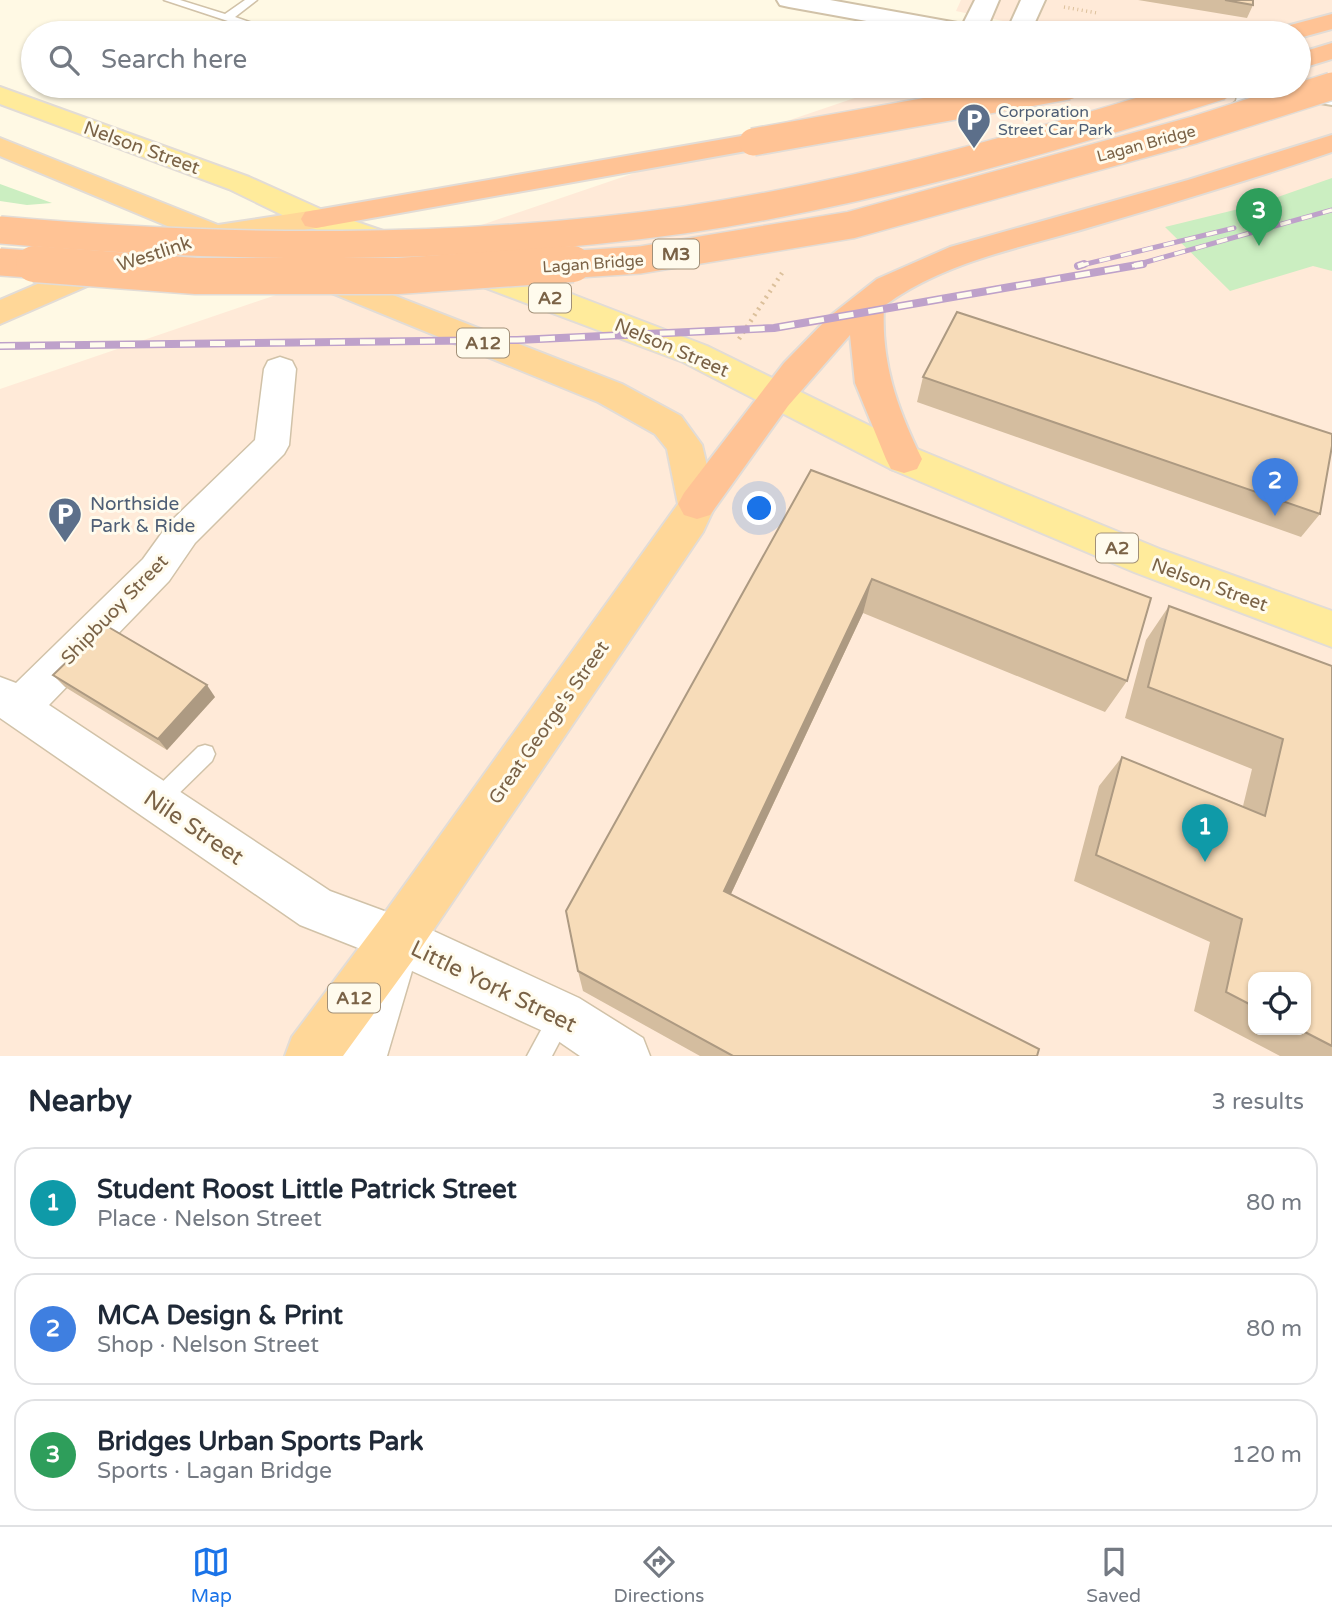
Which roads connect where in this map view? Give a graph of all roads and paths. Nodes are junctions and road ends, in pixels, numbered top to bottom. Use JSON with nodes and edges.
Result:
{"nodes":[{"id":1,"x":169,"y":0,"type":"edge"},
{"id":2,"x":252,"y":0,"type":"edge"},
{"id":3,"x":789,"y":0,"type":"edge"},
{"id":4,"x":987,"y":0,"type":"edge"},
{"id":5,"x":1033,"y":0,"type":"edge"},
{"id":6,"x":226,"y":18,"type":"junction"},
{"id":7,"x":236,"y":21,"type":"edge"},
{"id":8,"x":905,"y":21,"type":"edge"},
{"id":9,"x":977,"y":21,"type":"edge"},
{"id":10,"x":1023,"y":21,"type":"edge"},
{"id":11,"x":1332,"y":21,"type":"edge"},
{"id":12,"x":1311,"y":27,"type":"edge"},
{"id":13,"x":1332,"y":51,"type":"edge"},
{"id":14,"x":1311,"y":57,"type":"edge"},
{"id":15,"x":1332,"y":86,"type":"edge"},
{"id":16,"x":1311,"y":93,"type":"edge"},
{"id":17,"x":1311,"y":93,"type":"edge"},
{"id":18,"x":0,"y":95,"type":"edge"},
{"id":19,"x":1332,"y":97,"type":"edge"},
{"id":20,"x":1000,"y":98,"type":"edge"},
{"id":21,"x":1180,"y":98,"type":"edge"},
{"id":22,"x":1227,"y":98,"type":"edge"},
{"id":23,"x":1243,"y":98,"type":"edge"},
{"id":24,"x":1294,"y":98,"type":"edge"},
{"id":25,"x":1332,"y":143,"type":"edge"},
{"id":26,"x":0,"y":146,"type":"edge"},
{"id":27,"x":316,"y":219,"type":"junction"},
{"id":28,"x":0,"y":230,"type":"edge"},
{"id":29,"x":215,"y":235,"type":"junction"},
{"id":30,"x":0,"y":262,"type":"edge"},
{"id":31,"x":868,"y":301,"type":"junction"},
{"id":32,"x":0,"y":313,"type":"edge"},
{"id":33,"x":281,"y":369,"type":"dead end"},
{"id":34,"x":778,"y":394,"type":"junction"},
{"id":35,"x":904,"y":459,"type":"junction"},
{"id":36,"x":697,"y":504,"type":"junction"},
{"id":37,"x":1332,"y":629,"type":"edge"},
{"id":38,"x":9,"y":701,"type":"edge"},
{"id":39,"x":205,"y":754,"type":"dead end"},
{"id":40,"x":156,"y":802,"type":"junction"},
{"id":41,"x":397,"y":939,"type":"junction"},
{"id":42,"x":562,"y":1015,"type":"junction"},
{"id":43,"x":311,"y":1056,"type":"edge"},
{"id":44,"x":362,"y":1056,"type":"edge"},
{"id":45,"x":539,"y":1056,"type":"edge"},
{"id":46,"x":625,"y":1056,"type":"edge"}],
"edges":[{"from":1,"to":6,"type":"lane"},
{"from":2,"to":6,"type":"lane"},
{"from":3,"to":8,"type":"street"},
{"from":4,"to":9,"type":"street"},
{"from":5,"to":10,"type":"street"},
{"from":6,"to":7,"type":"lane"},
{"from":11,"to":12,"type":"highway"},
{"from":13,"to":14,"type":"highway"},
{"from":15,"to":17,"type":"highway","name":"Lagan Bridge","number":"M3","bridge":true},
{"from":16,"to":19,"type":"street"},
{"from":18,"to":27,"type":"main road","name":"Nelson Street","number":"A2"},
{"from":20,"to":27,"type":"highway","bridge":true},
{"from":21,"to":28,"type":"highway","name":"Lagan Bridge","number":"M3","bridge":true},
{"from":22,"to":23,"type":"lane"},
{"from":24,"to":30,"type":"highway","name":"Lagan Bridge","number":"M3","bridge":true},
{"from":25,"to":31,"type":"highway"},
{"from":26,"to":29,"type":"highway","number":"A12"},
{"from":27,"to":29,"type":"highway","name":"Westlink"},
{"from":27,"to":34,"type":"main road","name":"Nelson Street","number":"A2"},
{"from":29,"to":32,"type":"highway","name":"Westlink"},
{"from":29,"to":36,"type":"highway","number":"A12"},
{"from":31,"to":34,"type":"highway"},
{"from":31,"to":35,"type":"highway"},
{"from":33,"to":38,"type":"street","name":"Shipbuoy Street"},
{"from":34,"to":35,"type":"main road","name":"Nelson Street","number":"A2"},
{"from":34,"to":36,"type":"highway","number":"A12"},
{"from":35,"to":37,"type":"main road","name":"Nelson Street","number":"A2"},
{"from":36,"to":41,"type":"highway","name":"Great George's Street","number":"A12"},
{"from":38,"to":40,"type":"street","name":"Nile Street"},
{"from":39,"to":40,"type":"lane"},
{"from":40,"to":41,"type":"street","name":"Nile Street"},
{"from":41,"to":42,"type":"street","name":"Little York Street"},
{"from":41,"to":43,"type":"highway","name":"Great George's Street","number":"A12"},
{"from":41,"to":44,"type":"street","name":"Great George's Street"},
{"from":42,"to":45,"type":"lane"},
{"from":42,"to":46,"type":"street","name":"Little York Street"}]}
